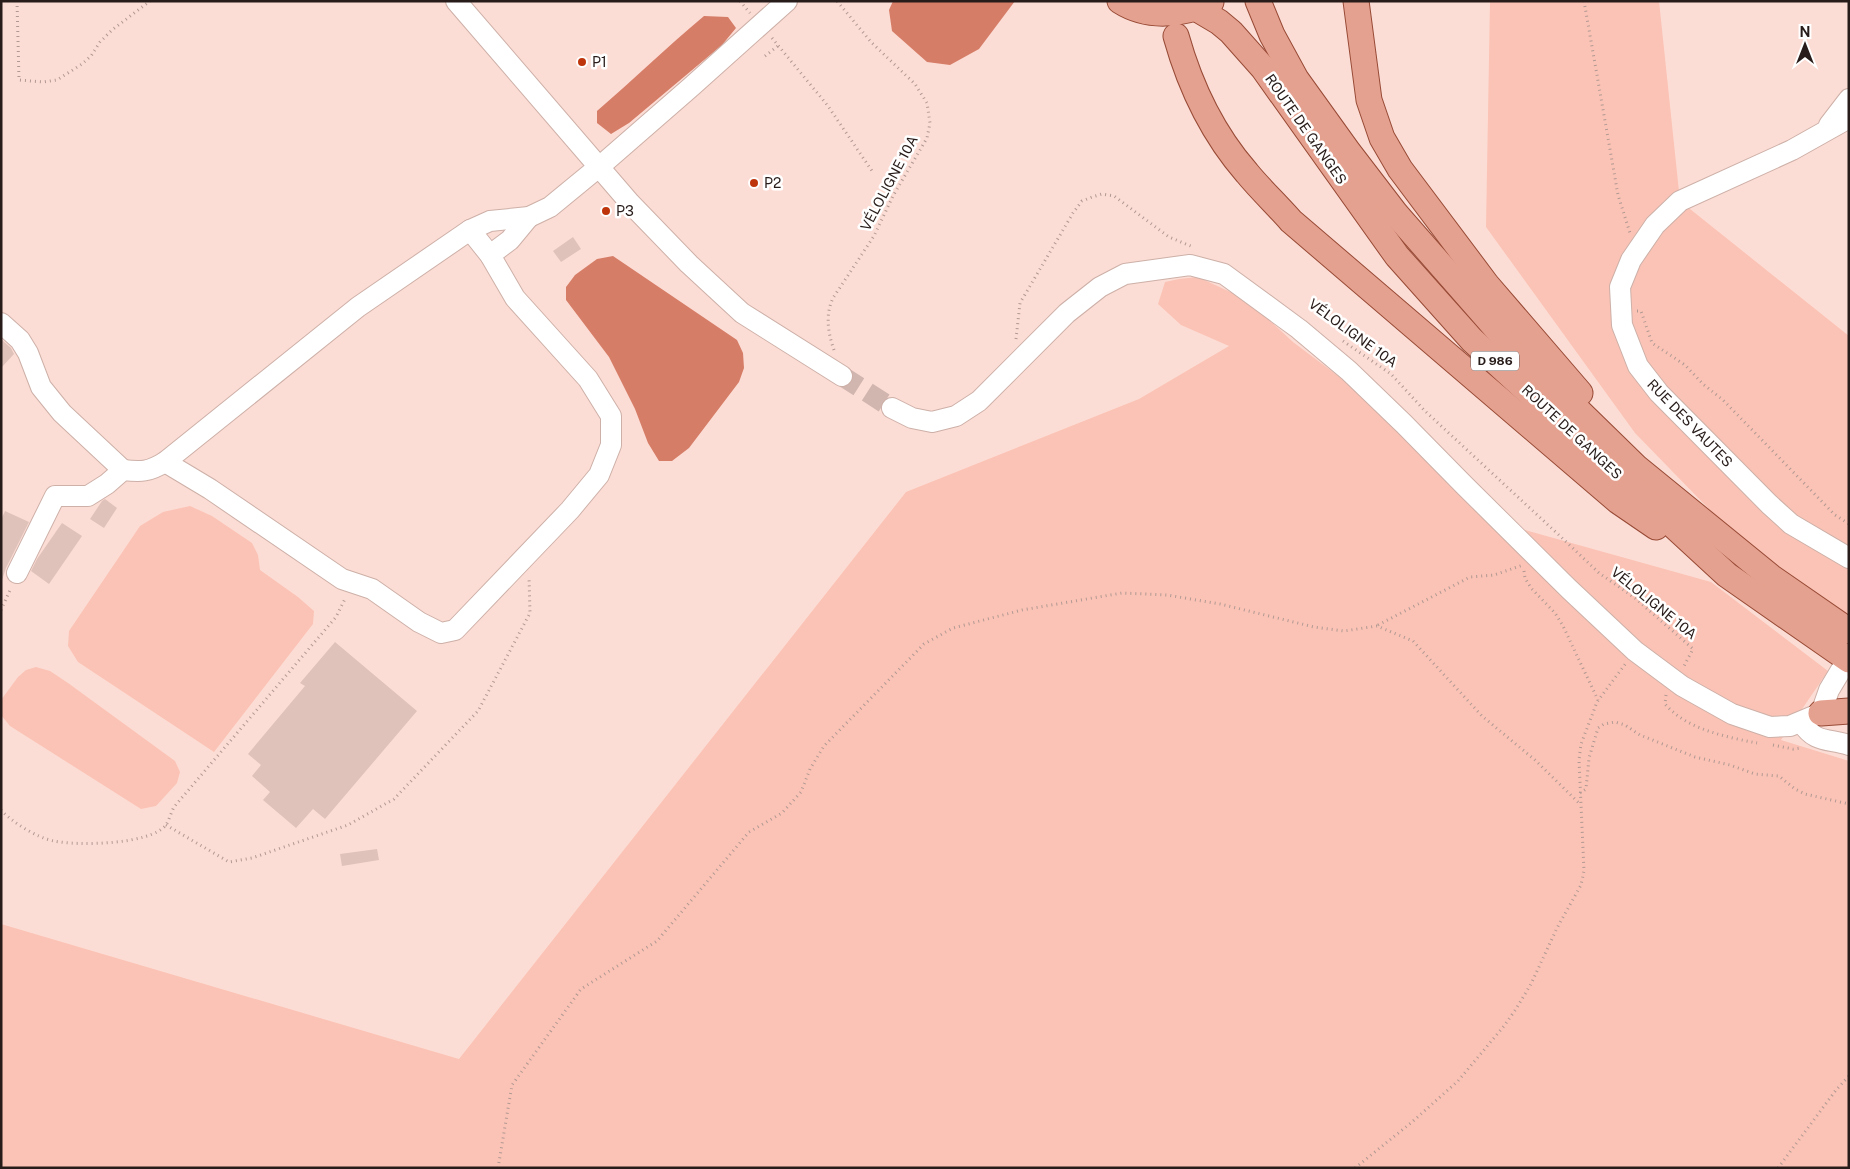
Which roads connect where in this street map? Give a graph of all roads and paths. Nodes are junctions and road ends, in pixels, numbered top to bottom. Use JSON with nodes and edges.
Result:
{"nodes":[{"id":1,"x":17,"y":1,"type":"edge"},
{"id":2,"x":150,"y":1,"type":"edge"},
{"id":3,"x":456,"y":1,"type":"edge"},
{"id":4,"x":740,"y":1,"type":"edge"},
{"id":5,"x":788,"y":1,"type":"edge"},
{"id":6,"x":837,"y":1,"type":"edge"},
{"id":7,"x":1120,"y":1,"type":"edge"},
{"id":8,"x":1258,"y":1,"type":"edge"},
{"id":9,"x":1356,"y":1,"type":"edge"},
{"id":10,"x":1584,"y":1,"type":"edge"},
{"id":11,"x":1205,"y":5,"type":"edge"},
{"id":12,"x":760,"y":26,"type":"junction"},
{"id":13,"x":1176,"y":36,"type":"dead end"},
{"id":14,"x":778,"y":46,"type":"junction"},
{"id":15,"x":765,"y":56,"type":"dead end"},
{"id":16,"x":1849,"y":99,"type":"edge"},
{"id":17,"x":1849,"y":118,"type":"edge"},
{"id":18,"x":1820,"y":136,"type":"junction"},
{"id":19,"x":599,"y":166,"type":"junction"},
{"id":20,"x":872,"y":171,"type":"dead end"},
{"id":21,"x":528,"y":217,"type":"junction"},
{"id":22,"x":470,"y":230,"type":"junction"},
{"id":23,"x":1197,"y":249,"type":"dead end"},
{"id":24,"x":1636,"y":253,"type":"junction"},
{"id":25,"x":490,"y":255,"type":"junction"},
{"id":26,"x":1622,"y":309,"type":"junction"},
{"id":27,"x":1,"y":323,"type":"edge"},
{"id":28,"x":1340,"y":339,"type":"dead end"},
{"id":29,"x":1015,"y":344,"type":"dead end"},
{"id":30,"x":834,"y":352,"type":"dead end"},
{"id":31,"x":842,"y":376,"type":"tunnel mouth"},
{"id":32,"x":892,"y":408,"type":"tunnel mouth"},
{"id":33,"x":165,"y":462,"type":"junction"},
{"id":34,"x":1636,"y":467,"type":"junction"},
{"id":35,"x":122,"y":470,"type":"junction"},
{"id":36,"x":1849,"y":524,"type":"edge"},
{"id":37,"x":528,"y":554,"type":"junction"},
{"id":38,"x":1849,"y":558,"type":"edge"},
{"id":39,"x":1532,"y":563,"type":"junction"},
{"id":40,"x":17,"y":573,"type":"joint"},
{"id":41,"x":1727,"y":575,"type":"junction"},
{"id":42,"x":354,"y":583,"type":"junction"},
{"id":43,"x":1,"y":610,"type":"edge"},
{"id":44,"x":1377,"y":626,"type":"junction"},
{"id":45,"x":1849,"y":631,"type":"edge"},
{"id":46,"x":1635,"y":650,"type":"junction"},
{"id":47,"x":1845,"y":665,"type":"edge"},
{"id":48,"x":1675,"y":680,"type":"junction"},
{"id":49,"x":1598,"y":700,"type":"junction"},
{"id":50,"x":1849,"y":711,"type":"edge"},
{"id":51,"x":1811,"y":717,"type":"junction"},
{"id":52,"x":1822,"y":740,"type":"junction"},
{"id":53,"x":1758,"y":743,"type":"dead end"},
{"id":54,"x":1767,"y":744,"type":"dead end"},
{"id":55,"x":1849,"y":745,"type":"edge"},
{"id":56,"x":1580,"y":794,"type":"junction"},
{"id":57,"x":1580,"y":804,"type":"junction"},
{"id":58,"x":1849,"y":804,"type":"edge"},
{"id":59,"x":1,"y":810,"type":"edge"},
{"id":60,"x":166,"y":826,"type":"junction"},
{"id":61,"x":1849,"y":1076,"type":"edge"},
{"id":62,"x":498,"y":1168,"type":"edge"},
{"id":63,"x":1355,"y":1168,"type":"edge"},
{"id":64,"x":1778,"y":1168,"type":"edge"}],
"edges":[{"from":1,"to":2,"type":"path"},
{"from":3,"to":19,"type":"street"},
{"from":4,"to":12,"type":"path"},
{"from":5,"to":12,"type":"street"},
{"from":6,"to":30,"type":"path","name":"VÉLOLIGNE 10A"},
{"from":7,"to":11,"type":"main road"},
{"from":8,"to":34,"type":"main road","name":"ROUTE DE GANGES","number":"D 986"},
{"from":9,"to":34,"type":"main road"},
{"from":10,"to":24,"type":"path"},
{"from":11,"to":41,"type":"main road","name":"ROUTE DE GANGES","number":"D 986"},
{"from":12,"to":14,"type":"path"},
{"from":12,"to":19,"type":"street"},
{"from":13,"to":41,"type":"main road"},
{"from":14,"to":15,"type":"path"},
{"from":14,"to":20,"type":"path"},
{"from":16,"to":18,"type":"street","name":"RUE DES VAUTES"},
{"from":17,"to":18,"type":"street","name":"RUE DES VAUTES"},
{"from":18,"to":24,"type":"street","name":"RUE DES VAUTES"},
{"from":19,"to":21,"type":"street"},
{"from":19,"to":31,"type":"street"},
{"from":21,"to":22,"type":"street"},
{"from":21,"to":25,"type":"street"},
{"from":22,"to":25,"type":"street"},
{"from":22,"to":33,"type":"street"},
{"from":23,"to":29,"type":"path"},
{"from":24,"to":26,"type":"street","name":"RUE DES VAUTES"},
{"from":25,"to":37,"type":"street"},
{"from":26,"to":36,"type":"path"},
{"from":26,"to":38,"type":"street","name":"RUE DES VAUTES"},
{"from":27,"to":35,"type":"street"},
{"from":28,"to":48,"type":"path","name":"VÉLOLIGNE 10A"},
{"from":32,"to":39,"type":"street"},
{"from":33,"to":35,"type":"street"},
{"from":33,"to":42,"type":"street"},
{"from":34,"to":45,"type":"main road","name":"ROUTE DE GANGES","number":"D 986"},
{"from":35,"to":40,"type":"street"},
{"from":37,"to":42,"type":"street"},
{"from":37,"to":60,"type":"path"},
{"from":39,"to":44,"type":"path"},
{"from":39,"to":46,"type":"street"},
{"from":39,"to":49,"type":"path"},
{"from":40,"to":43,"type":"path"},
{"from":41,"to":47,"type":"main road","name":"ROUTE DE GANGES","number":"D 986"},
{"from":42,"to":60,"type":"path"},
{"from":44,"to":57,"type":"path"},
{"from":44,"to":62,"type":"path"},
{"from":46,"to":48,"type":"street"},
{"from":46,"to":49,"type":"path"},
{"from":47,"to":51,"type":"street"},
{"from":48,"to":51,"type":"street"},
{"from":48,"to":53,"type":"path","name":"VÉLOLIGNE 10A"},
{"from":49,"to":56,"type":"path"},
{"from":50,"to":51,"type":"main road"},
{"from":51,"to":52,"type":"street"},
{"from":52,"to":54,"type":"path"},
{"from":52,"to":55,"type":"street"},
{"from":56,"to":57,"type":"path"},
{"from":56,"to":58,"type":"path"},
{"from":57,"to":63,"type":"path"},
{"from":59,"to":60,"type":"path"},
{"from":61,"to":64,"type":"path"}]}
